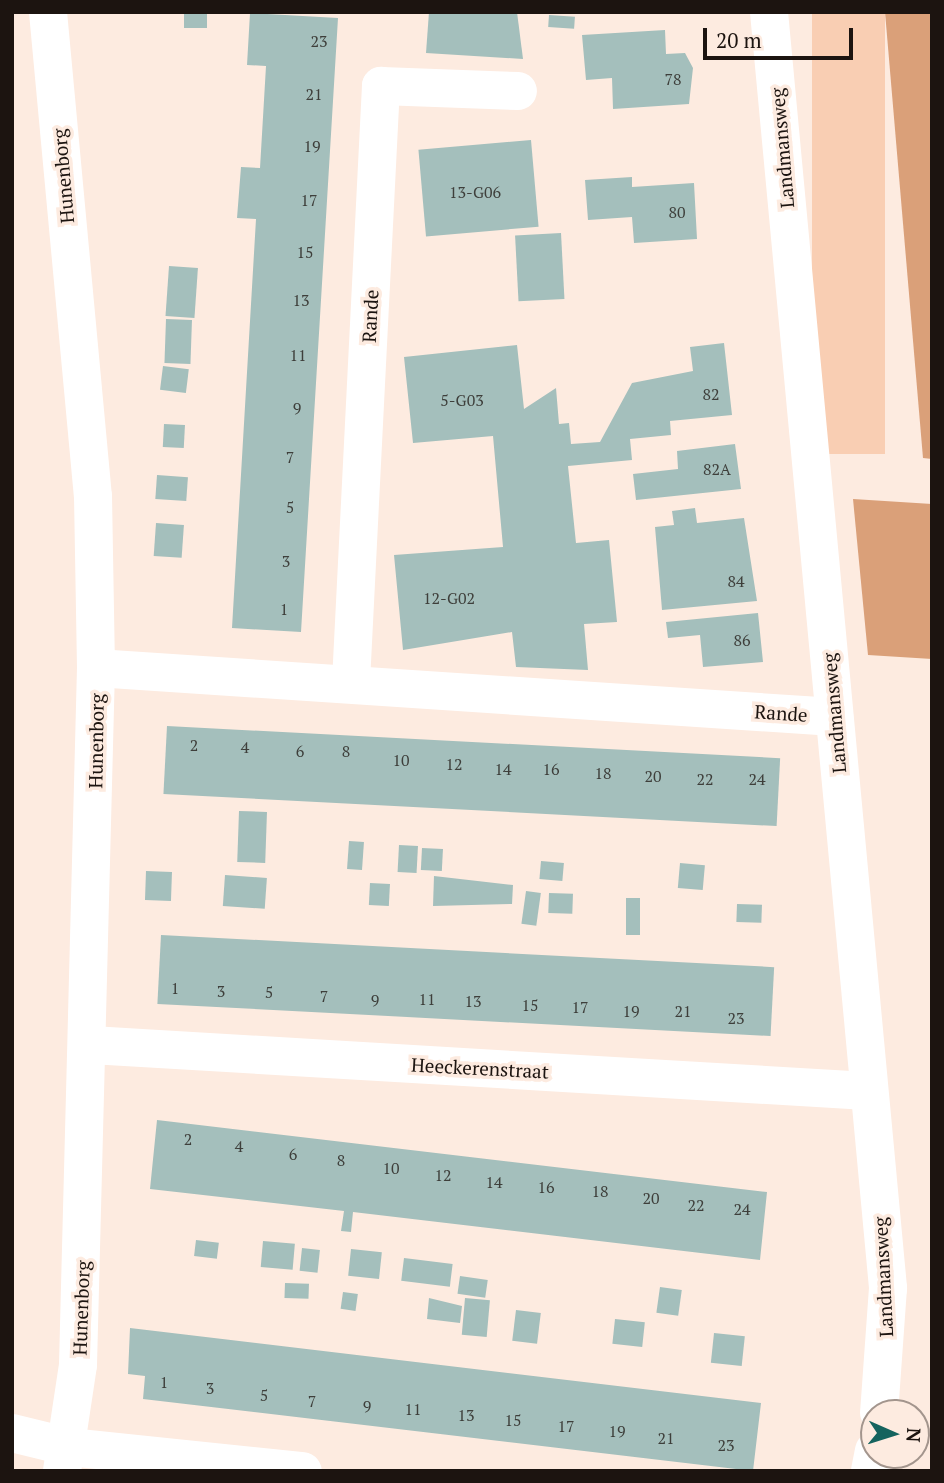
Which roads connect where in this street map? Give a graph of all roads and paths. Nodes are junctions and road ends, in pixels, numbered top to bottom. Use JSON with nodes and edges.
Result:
{"nodes":[{"id":1,"x":48,"y":12,"type":"edge"},
{"id":2,"x":769,"y":12,"type":"edge"},
{"id":3,"x":518,"y":91,"type":"dead end"},
{"id":4,"x":96,"y":668,"type":"junction"},
{"id":5,"x":351,"y":682,"type":"junction"},
{"id":6,"x":834,"y":717,"type":"junction"},
{"id":7,"x":91,"y":1045,"type":"junction"},
{"id":8,"x":868,"y":1091,"type":"junction"},
{"id":9,"x":880,"y":1399,"type":"edge"},
{"id":10,"x":12,"y":1433,"type":"edge"},
{"id":11,"x":66,"y":1459,"type":"edge"},
{"id":12,"x":303,"y":1471,"type":"edge"}],
"edges":[{"from":1,"to":4,"type":"street","name":"Hunenborg"},
{"from":2,"to":6,"type":"street","name":"Landmansweg"},
{"from":3,"to":5,"type":"street","name":"Rande"},
{"from":4,"to":5,"type":"street","name":"Rande"},
{"from":4,"to":7,"type":"street","name":"Hunenborg"},
{"from":5,"to":6,"type":"street","name":"Rande"},
{"from":6,"to":8,"type":"street","name":"Landmansweg"},
{"from":7,"to":8,"type":"street","name":"Heeckerenstraat"},
{"from":7,"to":11,"type":"street","name":"Hunenborg"},
{"from":8,"to":9,"type":"street","name":"Landmansweg"},
{"from":10,"to":11,"type":"street"},
{"from":11,"to":12,"type":"street"}]}
